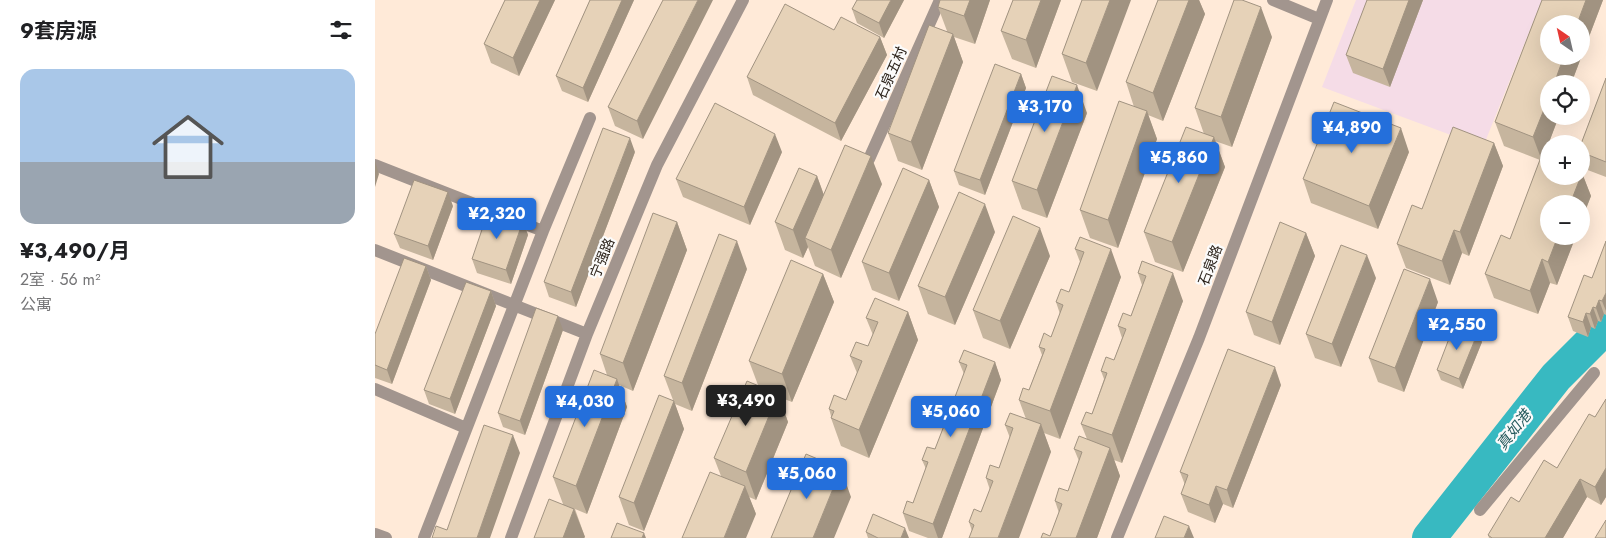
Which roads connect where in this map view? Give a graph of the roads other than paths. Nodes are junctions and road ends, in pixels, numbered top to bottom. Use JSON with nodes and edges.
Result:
{"nodes":[{"id":1,"x":743,"y":0,"type":"edge"},
{"id":2,"x":940,"y":0,"type":"edge"},
{"id":3,"x":1273,"y":0,"type":"edge"},
{"id":4,"x":1327,"y":0,"type":"edge"},
{"id":5,"x":1319,"y":19,"type":"junction"},
{"id":6,"x":590,"y":118,"type":"dead end"},
{"id":7,"x":869,"y":159,"type":"edge"},
{"id":8,"x":375,"y":165,"type":"edge"},
{"id":9,"x":543,"y":231,"type":"junction"},
{"id":10,"x":375,"y":250,"type":"edge"},
{"id":11,"x":515,"y":305,"type":"junction"},
{"id":12,"x":587,"y":334,"type":"junction"},
{"id":13,"x":1594,"y":373,"type":"dead end"},
{"id":14,"x":375,"y":389,"type":"edge"},
{"id":15,"x":466,"y":428,"type":"junction"},
{"id":16,"x":1480,"y":510,"type":"dead end"},
{"id":17,"x":375,"y":534,"type":"edge"},
{"id":18,"x":386,"y":538,"type":"edge"},
{"id":19,"x":424,"y":538,"type":"edge"},
{"id":20,"x":511,"y":538,"type":"edge"},
{"id":21,"x":1117,"y":538,"type":"edge"}],
"edges":[{"from":1,"to":12,"type":"street","name":"宁强路"},
{"from":2,"to":7,"type":"street","name":"石泉五村"},
{"from":3,"to":5,"type":"street"},
{"from":4,"to":5,"type":"street","name":"石泉路"},
{"from":5,"to":21,"type":"street","name":"石泉路"},
{"from":6,"to":9,"type":"street"},
{"from":8,"to":9,"type":"street"},
{"from":9,"to":11,"type":"street"},
{"from":10,"to":11,"type":"street"},
{"from":11,"to":12,"type":"street"},
{"from":11,"to":15,"type":"street"},
{"from":12,"to":20,"type":"street","name":"宁强路"},
{"from":13,"to":16,"type":"street"},
{"from":14,"to":15,"type":"street"},
{"from":15,"to":19,"type":"street"},
{"from":17,"to":18,"type":"street"}]}
